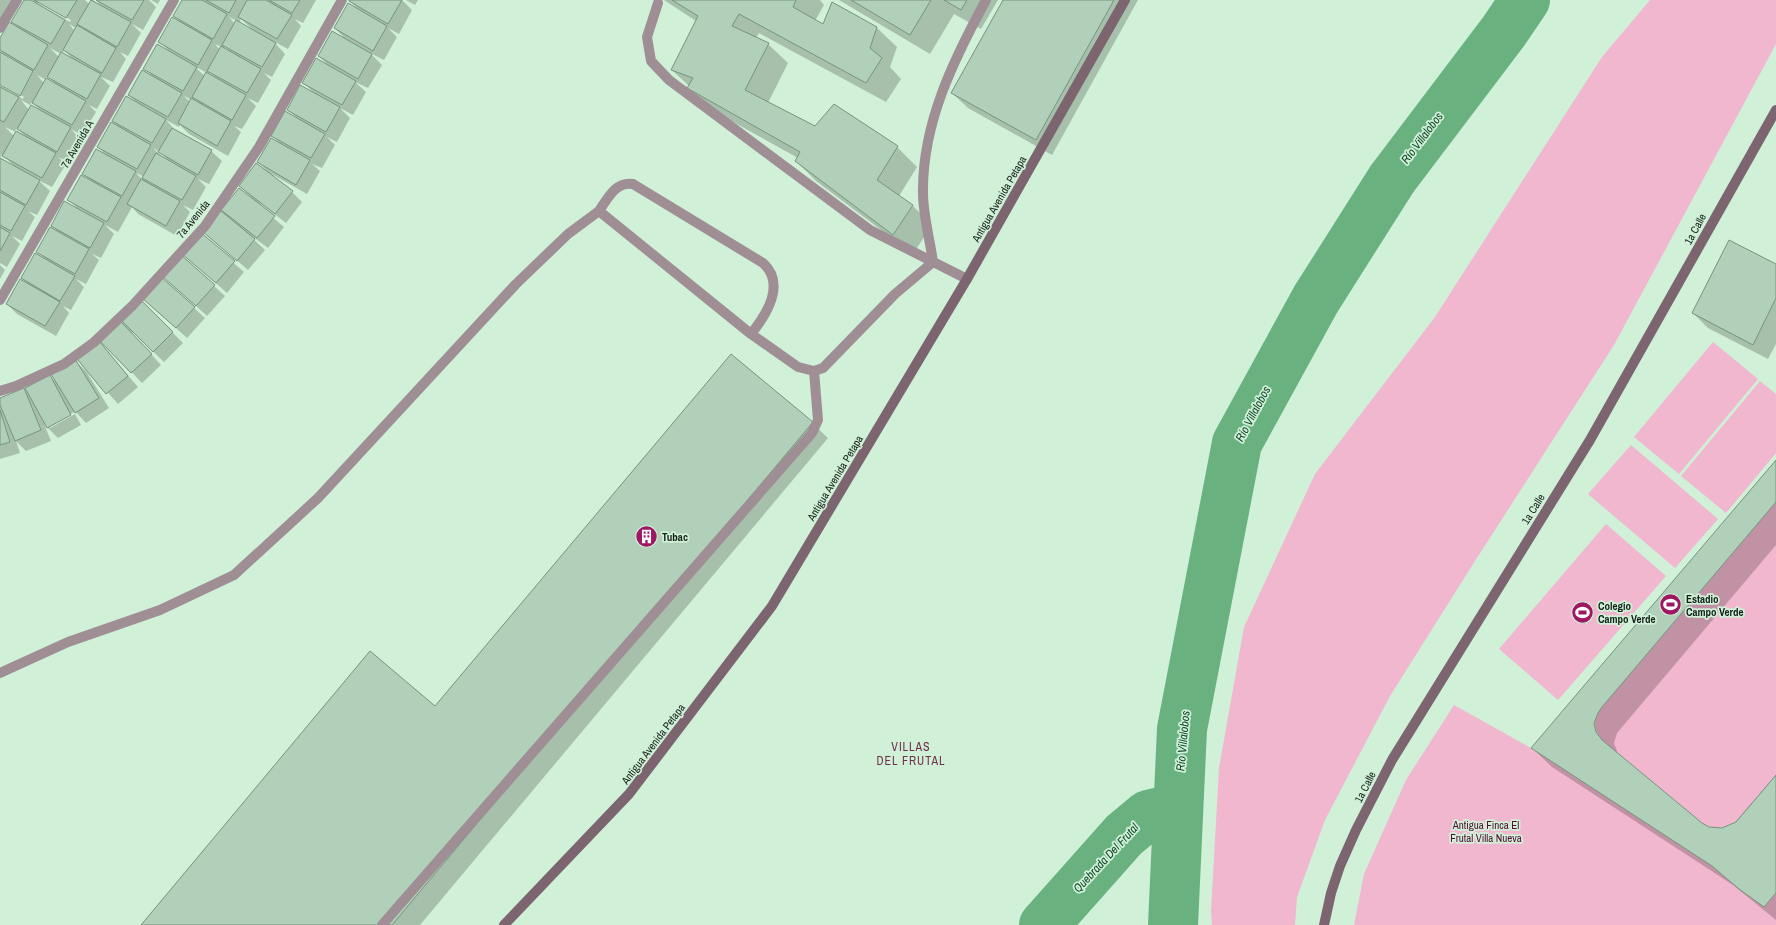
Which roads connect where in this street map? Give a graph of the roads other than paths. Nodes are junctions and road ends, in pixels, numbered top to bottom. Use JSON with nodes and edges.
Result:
{"nodes":[{"id":1,"x":17,"y":0,"type":"edge"},
{"id":2,"x":174,"y":0,"type":"edge"},
{"id":3,"x":342,"y":0,"type":"edge"},
{"id":4,"x":986,"y":0,"type":"edge"},
{"id":5,"x":1125,"y":0,"type":"edge"},
{"id":6,"x":658,"y":3,"type":"dead end"},
{"id":7,"x":0,"y":28,"type":"edge"},
{"id":8,"x":1776,"y":110,"type":"edge"},
{"id":9,"x":599,"y":211,"type":"junction"},
{"id":10,"x":933,"y":262,"type":"junction"},
{"id":11,"x":967,"y":279,"type":"junction"},
{"id":12,"x":0,"y":300,"type":"edge"},
{"id":13,"x":751,"y":334,"type":"junction"},
{"id":14,"x":814,"y":371,"type":"junction"},
{"id":15,"x":0,"y":392,"type":"edge"},
{"id":16,"x":0,"y":673,"type":"edge"},
{"id":17,"x":382,"y":925,"type":"edge"},
{"id":18,"x":504,"y":925,"type":"edge"},
{"id":19,"x":1324,"y":925,"type":"edge"}],
"edges":[{"from":1,"to":7,"type":"street"},
{"from":2,"to":12,"type":"street","name":"7a Avenida A"},
{"from":3,"to":15,"type":"street","name":"7a Avenida"},
{"from":4,"to":10,"type":"street"},
{"from":5,"to":11,"type":"main road","name":"Antigua Avenida Petapa"},
{"from":6,"to":10,"type":"street"},
{"from":8,"to":19,"type":"main road","name":"1a Calle"},
{"from":9,"to":13,"type":"street"},
{"from":9,"to":13,"type":"street"},
{"from":9,"to":16,"type":"street"},
{"from":10,"to":11,"type":"street"},
{"from":10,"to":14,"type":"street"},
{"from":11,"to":18,"type":"main road","name":"Antigua Avenida Petapa"},
{"from":13,"to":14,"type":"street"},
{"from":14,"to":17,"type":"street"}]}
